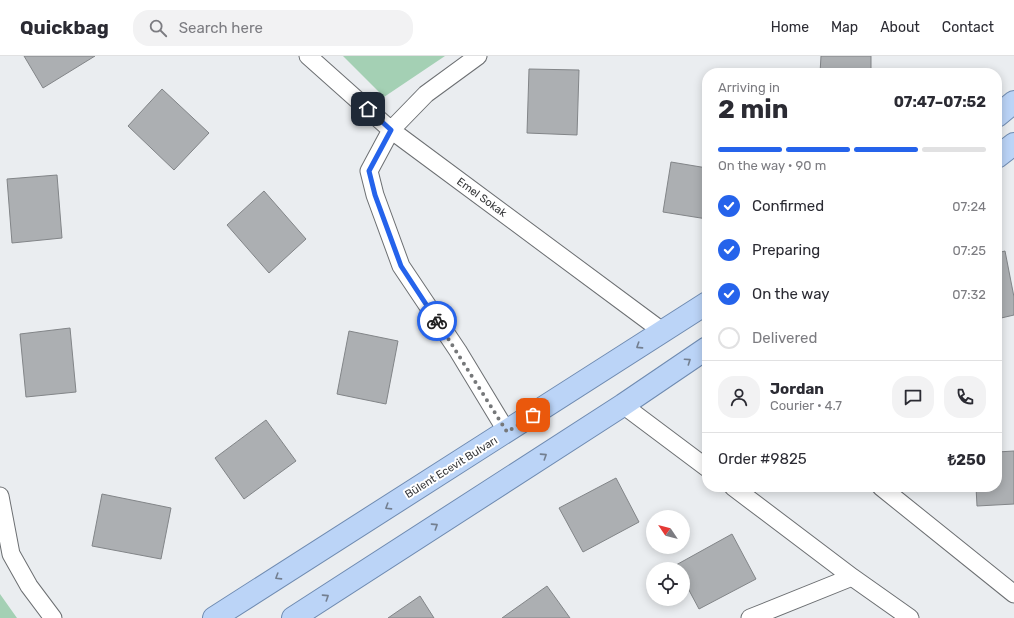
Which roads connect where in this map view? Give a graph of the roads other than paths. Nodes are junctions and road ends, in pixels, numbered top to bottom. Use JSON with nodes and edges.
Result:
{"nodes":[{"id":1,"x":308,"y":56,"type":"edge"},
{"id":2,"x":478,"y":56,"type":"edge"},
{"id":3,"x":1014,"y":102,"type":"edge"},
{"id":4,"x":1002,"y":112,"type":"edge"},
{"id":5,"x":391,"y":130,"type":"junction"},
{"id":6,"x":1014,"y":144,"type":"edge"},
{"id":7,"x":1002,"y":153,"type":"edge"},
{"id":8,"x":702,"y":306,"type":"edge"},
{"id":9,"x":662,"y":331,"type":"junction"},
{"id":10,"x":702,"y":351,"type":"edge"},
{"id":11,"x":623,"y":405,"type":"junction"},
{"id":12,"x":507,"y":432,"type":"junction"},
{"id":13,"x":702,"y":464,"type":"edge"},
{"id":14,"x":739,"y":492,"type":"edge"},
{"id":15,"x":888,"y":492,"type":"edge"},
{"id":16,"x":0,"y":496,"type":"edge"},
{"id":17,"x":852,"y":577,"type":"junction"},
{"id":18,"x":1014,"y":594,"type":"edge"},
{"id":19,"x":54,"y":618,"type":"edge"},
{"id":20,"x":214,"y":618,"type":"edge"},
{"id":21,"x":293,"y":618,"type":"edge"},
{"id":22,"x":750,"y":618,"type":"edge"},
{"id":23,"x":910,"y":618,"type":"edge"}],
"edges":[{"from":1,"to":5,"type":"street","name":"Emel Sokak"},
{"from":2,"to":5,"type":"street"},
{"from":3,"to":4,"type":"main road"},
{"from":5,"to":9,"type":"street","name":"Emel Sokak"},
{"from":5,"to":12,"type":"street"},
{"from":6,"to":7,"type":"main road"},
{"from":8,"to":9,"type":"main road","name":"Bülent Ecevit Bulvarı"},
{"from":9,"to":12,"type":"main road","name":"Bülent Ecevit Bulvarı","one_way":true},
{"from":11,"to":10,"type":"main road","one_way":true},
{"from":11,"to":13,"type":"street"},
{"from":21,"to":11,"type":"main road","one_way":true},
{"from":12,"to":20,"type":"main road","name":"Bülent Ecevit Bulvarı","one_way":true},
{"from":14,"to":17,"type":"street"},
{"from":15,"to":18,"type":"street"},
{"from":16,"to":19,"type":"street"},
{"from":17,"to":22,"type":"street"},
{"from":17,"to":23,"type":"street"}]}
